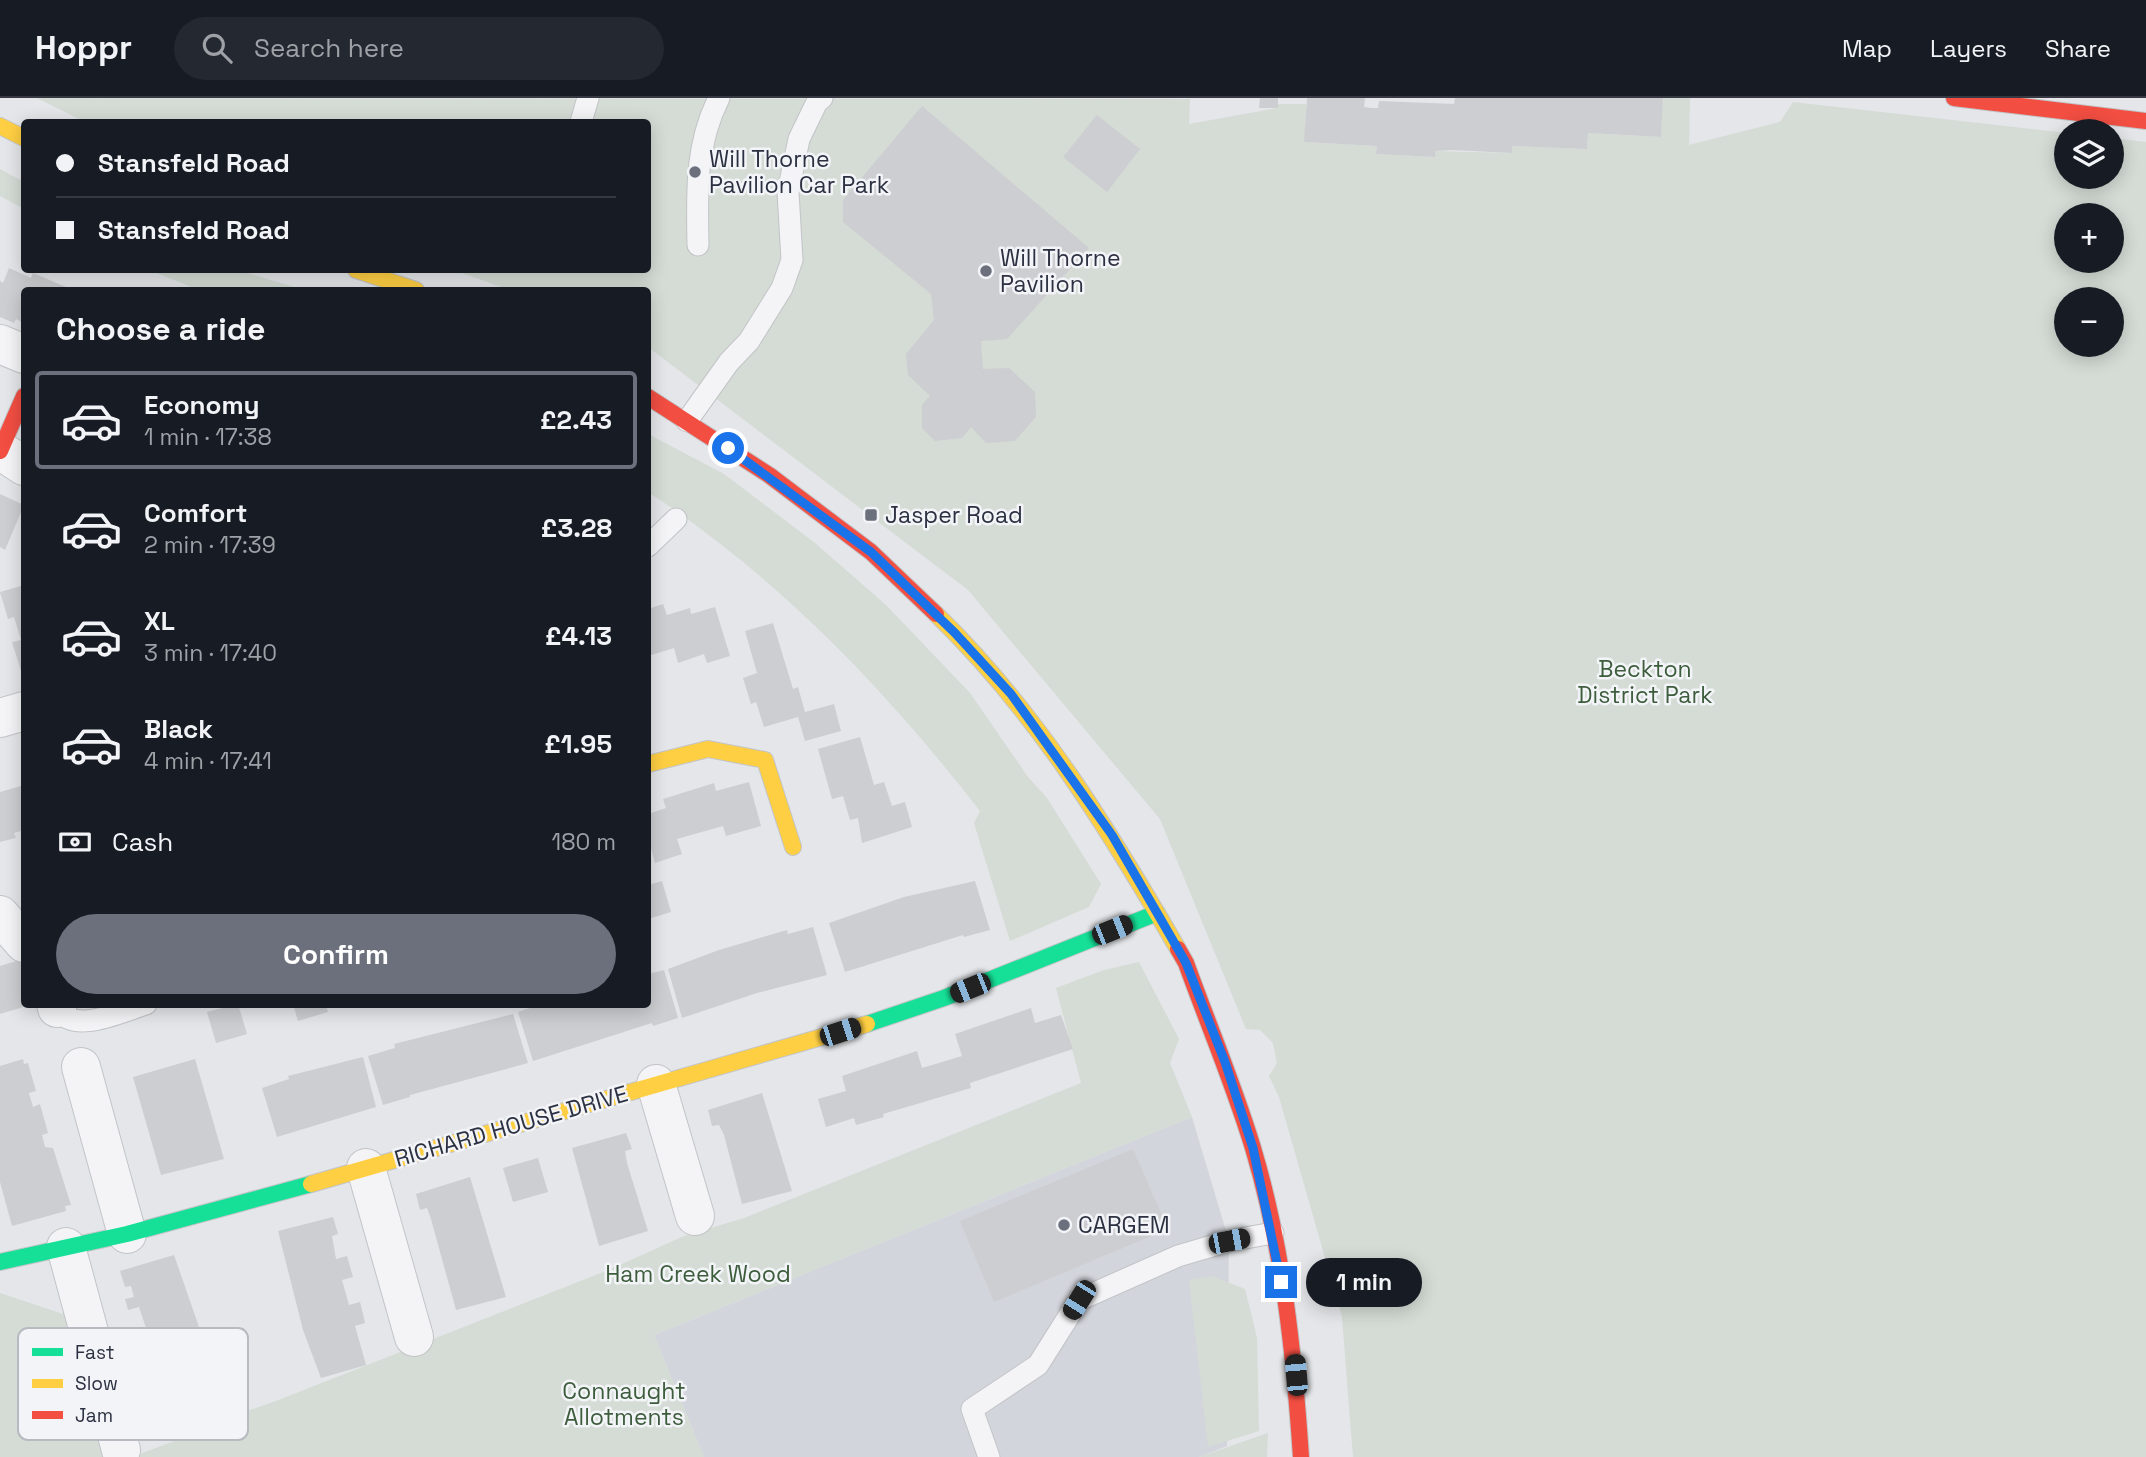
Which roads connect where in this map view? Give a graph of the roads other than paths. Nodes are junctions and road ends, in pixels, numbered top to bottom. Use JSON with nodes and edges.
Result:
{"nodes":[{"id":1,"x":588,"y":98,"type":"edge"},
{"id":2,"x":719,"y":98,"type":"edge"},
{"id":3,"x":1954,"y":98,"type":"edge"},
{"id":4,"x":817,"y":99,"type":"edge"},
{"id":5,"x":582,"y":119,"type":"edge"},
{"id":6,"x":2146,"y":121,"type":"edge"},
{"id":7,"x":0,"y":126,"type":"edge"},
{"id":8,"x":21,"y":136,"type":"edge"},
{"id":9,"x":698,"y":245,"type":"dead end"},
{"id":10,"x":365,"y":273,"type":"edge"},
{"id":11,"x":406,"y":287,"type":"edge"},
{"id":12,"x":0,"y":344,"type":"edge"},
{"id":13,"x":21,"y":353,"type":"edge"},
{"id":14,"x":651,"y":399,"type":"edge"},
{"id":15,"x":21,"y":403,"type":"edge"},
{"id":16,"x":687,"y":421,"type":"junction"},
{"id":17,"x":0,"y":451,"type":"edge"},
{"id":18,"x":21,"y":464,"type":"edge"},
{"id":19,"x":676,"y":519,"type":"dead end"},
{"id":20,"x":651,"y":543,"type":"edge"},
{"id":21,"x":21,"y":712,"type":"edge"},
{"id":22,"x":0,"y":718,"type":"edge"},
{"id":23,"x":651,"y":763,"type":"edge"},
{"id":24,"x":793,"y":847,"type":"dead end"},
{"id":25,"x":1157,"y":913,"type":"junction"},
{"id":26,"x":0,"y":915,"type":"edge"},
{"id":27,"x":21,"y":940,"type":"edge"},
{"id":28,"x":58,"y":1008,"type":"edge"},
{"id":29,"x":130,"y":1008,"type":"edge"},
{"id":30,"x":81,"y":1067,"type":"dead end"},
{"id":31,"x":656,"y":1084,"type":"junction"},
{"id":32,"x":366,"y":1168,"type":"junction"},
{"id":33,"x":695,"y":1216,"type":"dead end"},
{"id":34,"x":1273,"y":1233,"type":"junction"},
{"id":35,"x":127,"y":1234,"type":"junction"},
{"id":36,"x":66,"y":1247,"type":"junction"},
{"id":37,"x":0,"y":1262,"type":"edge"},
{"id":38,"x":88,"y":1328,"type":"edge"},
{"id":39,"x":414,"y":1336,"type":"dead end"},
{"id":40,"x":118,"y":1440,"type":"edge"},
{"id":41,"x":121,"y":1450,"type":"dead end"},
{"id":42,"x":989,"y":1457,"type":"edge"},
{"id":43,"x":1301,"y":1457,"type":"edge"}],
"edges":[{"from":1,"to":5,"type":"lane"},
{"from":2,"to":9,"type":"lane"},
{"from":3,"to":6,"type":"street"},
{"from":4,"to":16,"type":"lane"},
{"from":7,"to":8,"type":"street"},
{"from":10,"to":11,"type":"street"},
{"from":12,"to":13,"type":"street"},
{"from":14,"to":16,"type":"street"},
{"from":15,"to":17,"type":"street"},
{"from":16,"to":25,"type":"street"},
{"from":17,"to":18,"type":"street"},
{"from":19,"to":20,"type":"lane"},
{"from":21,"to":22,"type":"street"},
{"from":23,"to":24,"type":"street"},
{"from":25,"to":31,"type":"street","name":"RICHARD HOUSE DRIVE"},
{"from":25,"to":34,"type":"street"},
{"from":26,"to":27,"type":"street"},
{"from":28,"to":29,"type":"lane"},
{"from":30,"to":35,"type":"street"},
{"from":31,"to":32,"type":"street","name":"RICHARD HOUSE DRIVE"},
{"from":31,"to":33,"type":"street","name":"RICHARD HOUSE DRIVE"},
{"from":32,"to":35,"type":"street","name":"RICHARD HOUSE DRIVE"},
{"from":32,"to":39,"type":"street","name":"RICHARD HOUSE DRIVE"},
{"from":34,"to":42,"type":"lane"},
{"from":34,"to":43,"type":"street"},
{"from":35,"to":36,"type":"street","name":"RICHARD HOUSE DRIVE"},
{"from":36,"to":37,"type":"street","name":"RICHARD HOUSE DRIVE"},
{"from":36,"to":38,"type":"street"},
{"from":40,"to":41,"type":"street"}]}
